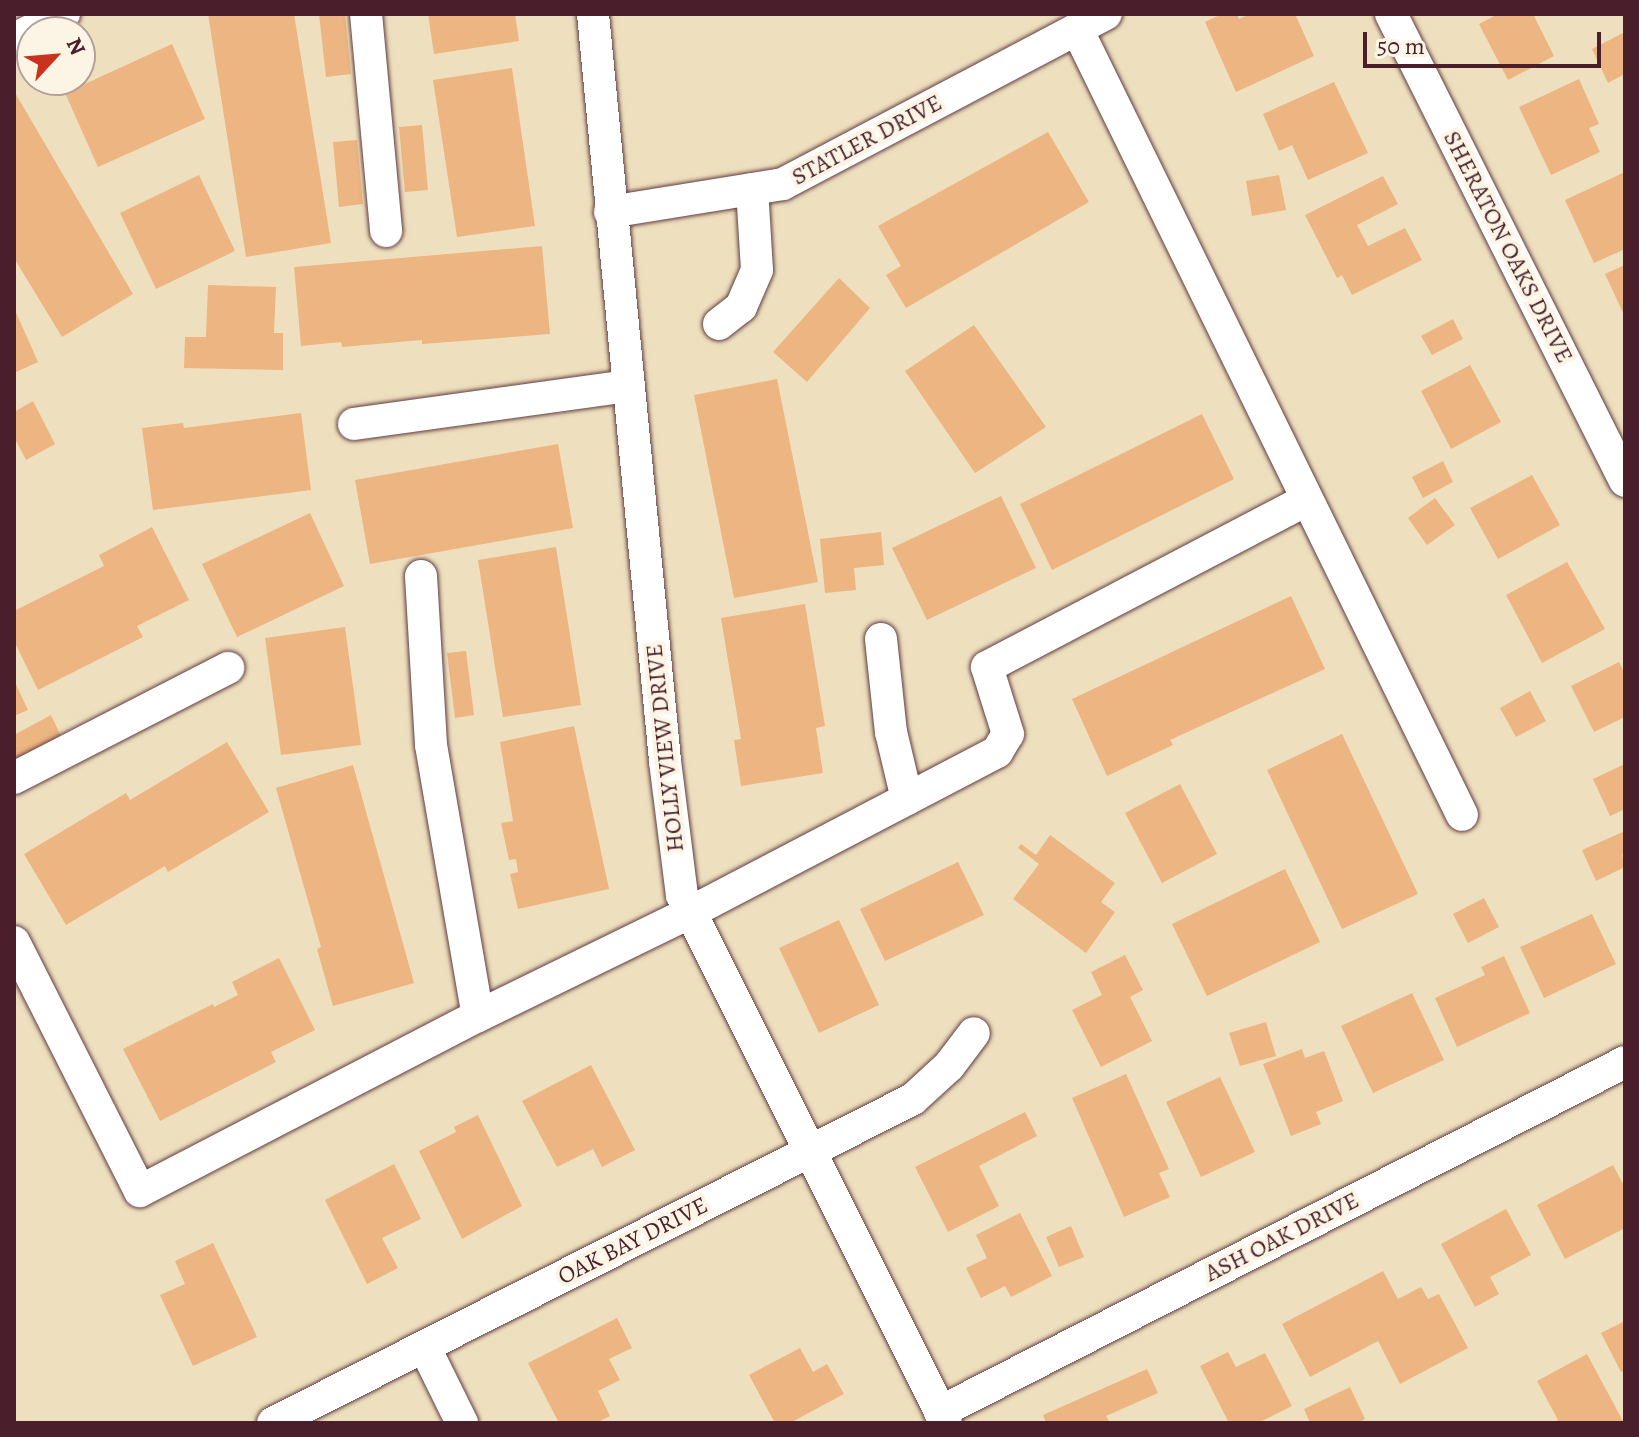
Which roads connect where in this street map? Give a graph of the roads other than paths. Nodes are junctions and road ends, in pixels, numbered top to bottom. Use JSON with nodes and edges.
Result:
{"nodes":[{"id":1,"x":64,"y":14,"type":"edge"},
{"id":2,"x":366,"y":14,"type":"edge"},
{"id":3,"x":593,"y":14,"type":"edge"},
{"id":4,"x":1106,"y":14,"type":"edge"},
{"id":5,"x":1391,"y":14,"type":"edge"},
{"id":6,"x":1077,"y":29,"type":"junction"},
{"id":7,"x":14,"y":39,"type":"edge"},
{"id":8,"x":752,"y":189,"type":"junction"},
{"id":9,"x":610,"y":212,"type":"junction"},
{"id":10,"x":386,"y":231,"type":"dead end"},
{"id":11,"x":719,"y":324,"type":"dead end"},
{"id":12,"x":627,"y":386,"type":"junction"},
{"id":13,"x":354,"y":424,"type":"dead end"},
{"id":14,"x":1625,"y":481,"type":"edge"},
{"id":15,"x":1306,"y":500,"type":"junction"},
{"id":16,"x":421,"y":576,"type":"dead end"},
{"id":17,"x":881,"y":639,"type":"dead end"},
{"id":18,"x":228,"y":668,"type":"dead end"},
{"id":19,"x":14,"y":778,"type":"edge"},
{"id":20,"x":907,"y":799,"type":"junction"},
{"id":21,"x":1462,"y":815,"type":"dead end"},
{"id":22,"x":689,"y":913,"type":"junction"},
{"id":23,"x":14,"y":942,"type":"edge"},
{"id":24,"x":478,"y":1016,"type":"junction"},
{"id":25,"x":974,"y":1033,"type":"dead end"},
{"id":26,"x":1625,"y":1062,"type":"edge"},
{"id":27,"x":812,"y":1150,"type":"junction"},
{"id":28,"x":425,"y":1348,"type":"junction"},
{"id":29,"x":943,"y":1417,"type":"edge"},
{"id":30,"x":273,"y":1423,"type":"edge"},
{"id":31,"x":462,"y":1423,"type":"edge"}],
"edges":[{"from":1,"to":7,"type":"street"},
{"from":2,"to":10,"type":"street"},
{"from":3,"to":9,"type":"street","name":"HOLLY VIEW DRIVE"},
{"from":4,"to":6,"type":"street","name":"STATLER DRIVE"},
{"from":5,"to":14,"type":"street","name":"SHERATON OAKS DRIVE"},
{"from":6,"to":8,"type":"street","name":"STATLER DRIVE"},
{"from":6,"to":15,"type":"street"},
{"from":8,"to":9,"type":"street","name":"STATLER DRIVE"},
{"from":8,"to":11,"type":"street"},
{"from":9,"to":12,"type":"street","name":"HOLLY VIEW DRIVE"},
{"from":12,"to":13,"type":"street"},
{"from":12,"to":22,"type":"street","name":"HOLLY VIEW DRIVE"},
{"from":15,"to":20,"type":"street"},
{"from":15,"to":21,"type":"street"},
{"from":16,"to":24,"type":"street"},
{"from":17,"to":20,"type":"street"},
{"from":18,"to":19,"type":"street"},
{"from":20,"to":22,"type":"street"},
{"from":22,"to":24,"type":"street"},
{"from":22,"to":27,"type":"street","name":"HOLLY VIEW DRIVE"},
{"from":23,"to":24,"type":"street"},
{"from":25,"to":27,"type":"street","name":"OAK BAY DRIVE"},
{"from":26,"to":29,"type":"street","name":"ASH OAK DRIVE"},
{"from":27,"to":28,"type":"street","name":"OAK BAY DRIVE"},
{"from":27,"to":29,"type":"street","name":"HOLLY VIEW DRIVE"},
{"from":28,"to":30,"type":"street","name":"OAK BAY DRIVE"},
{"from":28,"to":31,"type":"street"}]}
